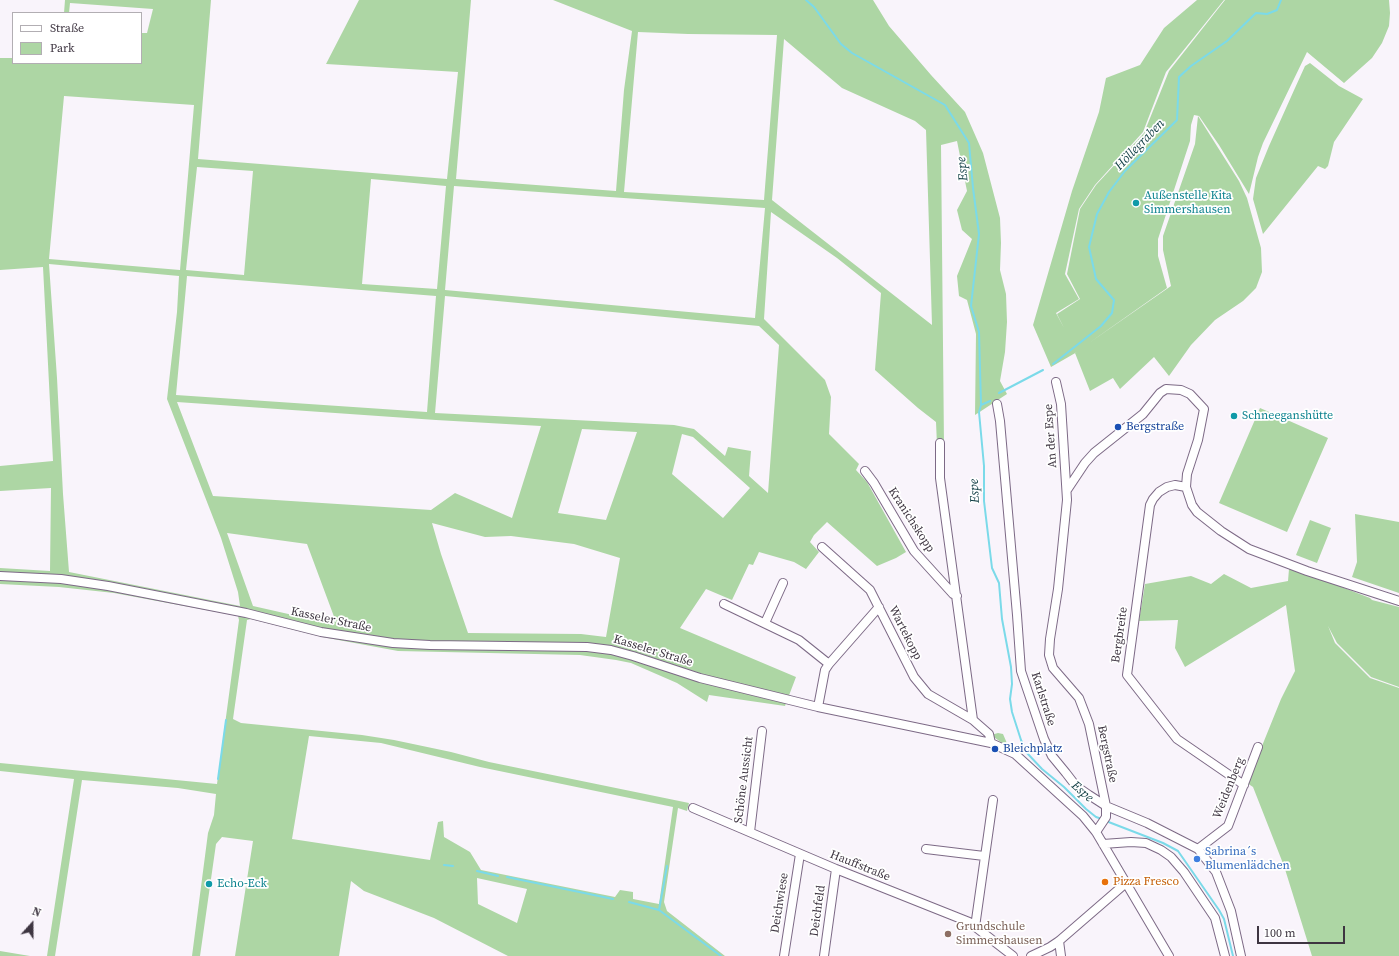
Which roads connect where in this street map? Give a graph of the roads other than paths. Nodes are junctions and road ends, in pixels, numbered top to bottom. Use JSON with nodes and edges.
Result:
{"nodes":[{"id":1,"x":1056,"y":382,"type":"dead end"},
{"id":2,"x":997,"y":404,"type":"dead end"},
{"id":3,"x":940,"y":443,"type":"dead end"},
{"id":4,"x":864,"y":471,"type":"dead end"},
{"id":5,"x":1186,"y":487,"type":"junction"},
{"id":6,"x":1067,"y":490,"type":"junction"},
{"id":7,"x":822,"y":547,"type":"dead end"},
{"id":8,"x":0,"y":576,"type":"edge"},
{"id":9,"x":783,"y":583,"type":"dead end"},
{"id":10,"x":957,"y":596,"type":"junction"},
{"id":11,"x":1399,"y":601,"type":"edge"},
{"id":12,"x":724,"y":604,"type":"dead end"},
{"id":13,"x":879,"y":607,"type":"junction"},
{"id":14,"x":765,"y":623,"type":"junction"},
{"id":15,"x":828,"y":664,"type":"junction"},
{"id":16,"x":818,"y":707,"type":"junction"},
{"id":17,"x":973,"y":720,"type":"junction"},
{"id":18,"x":762,"y":731,"type":"dead end"},
{"id":19,"x":991,"y":743,"type":"junction"},
{"id":20,"x":1258,"y":747,"type":"dead end"},
{"id":21,"x":1244,"y":785,"type":"junction"},
{"id":22,"x":993,"y":800,"type":"dead end"},
{"id":23,"x":1106,"y":806,"type":"junction"},
{"id":24,"x":693,"y":808,"type":"dead end"},
{"id":25,"x":750,"y":832,"type":"junction"},
{"id":26,"x":1096,"y":832,"type":"junction"},
{"id":27,"x":1103,"y":844,"type":"junction"},
{"id":28,"x":926,"y":849,"type":"dead end"},
{"id":29,"x":1198,"y":849,"type":"junction"},
{"id":30,"x":800,"y":854,"type":"junction"},
{"id":31,"x":984,"y":856,"type":"junction"},
{"id":32,"x":836,"y":869,"type":"junction"},
{"id":33,"x":1126,"y":883,"type":"junction"},
{"id":34,"x":975,"y":927,"type":"junction"},
{"id":35,"x":1059,"y":941,"type":"junction"},
{"id":36,"x":784,"y":956,"type":"edge"},
{"id":37,"x":824,"y":956,"type":"edge"},
{"id":38,"x":1013,"y":956,"type":"edge"},
{"id":39,"x":1031,"y":956,"type":"edge"},
{"id":40,"x":1061,"y":956,"type":"edge"},
{"id":41,"x":1170,"y":956,"type":"edge"},
{"id":42,"x":1225,"y":956,"type":"edge"},
{"id":43,"x":1241,"y":956,"type":"edge"}],
"edges":[{"from":1,"to":6,"type":"street","name":"An der Espe"},
{"from":2,"to":23,"type":"street","name":"Karlstraße"},
{"from":3,"to":10,"type":"street"},
{"from":4,"to":10,"type":"street","name":"Kranichskopp"},
{"from":5,"to":6,"type":"street","name":"Bergstraße"},
{"from":5,"to":11,"type":"street","name":"Bergstraße"},
{"from":5,"to":21,"type":"street","name":"Bergbreite"},
{"from":6,"to":23,"type":"street","name":"Bergstraße"},
{"from":7,"to":13,"type":"street","name":"Wartekopp"},
{"from":8,"to":16,"type":"street","name":"Kasseler Straße"},
{"from":9,"to":14,"type":"street"},
{"from":10,"to":17,"type":"street"},
{"from":12,"to":14,"type":"street"},
{"from":13,"to":15,"type":"street"},
{"from":13,"to":17,"type":"street","name":"Wartekopp"},
{"from":14,"to":15,"type":"street"},
{"from":15,"to":16,"type":"street"},
{"from":16,"to":19,"type":"street","name":"Kasseler Straße"},
{"from":17,"to":19,"type":"street"},
{"from":18,"to":25,"type":"street","name":"Schöne Aussicht"},
{"from":19,"to":26,"type":"street","name":"Kasseler Straße"},
{"from":20,"to":21,"type":"street","name":"Weidenberg"},
{"from":21,"to":29,"type":"street","name":"Weidenberg"},
{"from":22,"to":31,"type":"street"},
{"from":23,"to":26,"type":"street","name":"Bergstraße"},
{"from":23,"to":29,"type":"street","name":"Karlstraße"},
{"from":24,"to":25,"type":"street","name":"Hauffstraße"},
{"from":25,"to":30,"type":"street","name":"Hauffstraße"},
{"from":26,"to":27,"type":"street","name":"Kasseler Straße"},
{"from":27,"to":33,"type":"street","name":"Kasseler Straße"},
{"from":27,"to":42,"type":"street"},
{"from":28,"to":31,"type":"street"},
{"from":29,"to":43,"type":"street","name":"Karlstraße"},
{"from":30,"to":32,"type":"street","name":"Hauffstraße"},
{"from":30,"to":36,"type":"street","name":"Deichwiese"},
{"from":31,"to":34,"type":"street"},
{"from":32,"to":34,"type":"street","name":"Hauffstraße"},
{"from":32,"to":37,"type":"street","name":"Deichfeld"},
{"from":33,"to":35,"type":"street"},
{"from":33,"to":41,"type":"street","name":"Kasseler Straße"},
{"from":34,"to":38,"type":"street","name":"Hauffstraße"},
{"from":35,"to":39,"type":"street"},
{"from":35,"to":40,"type":"street"}]}
